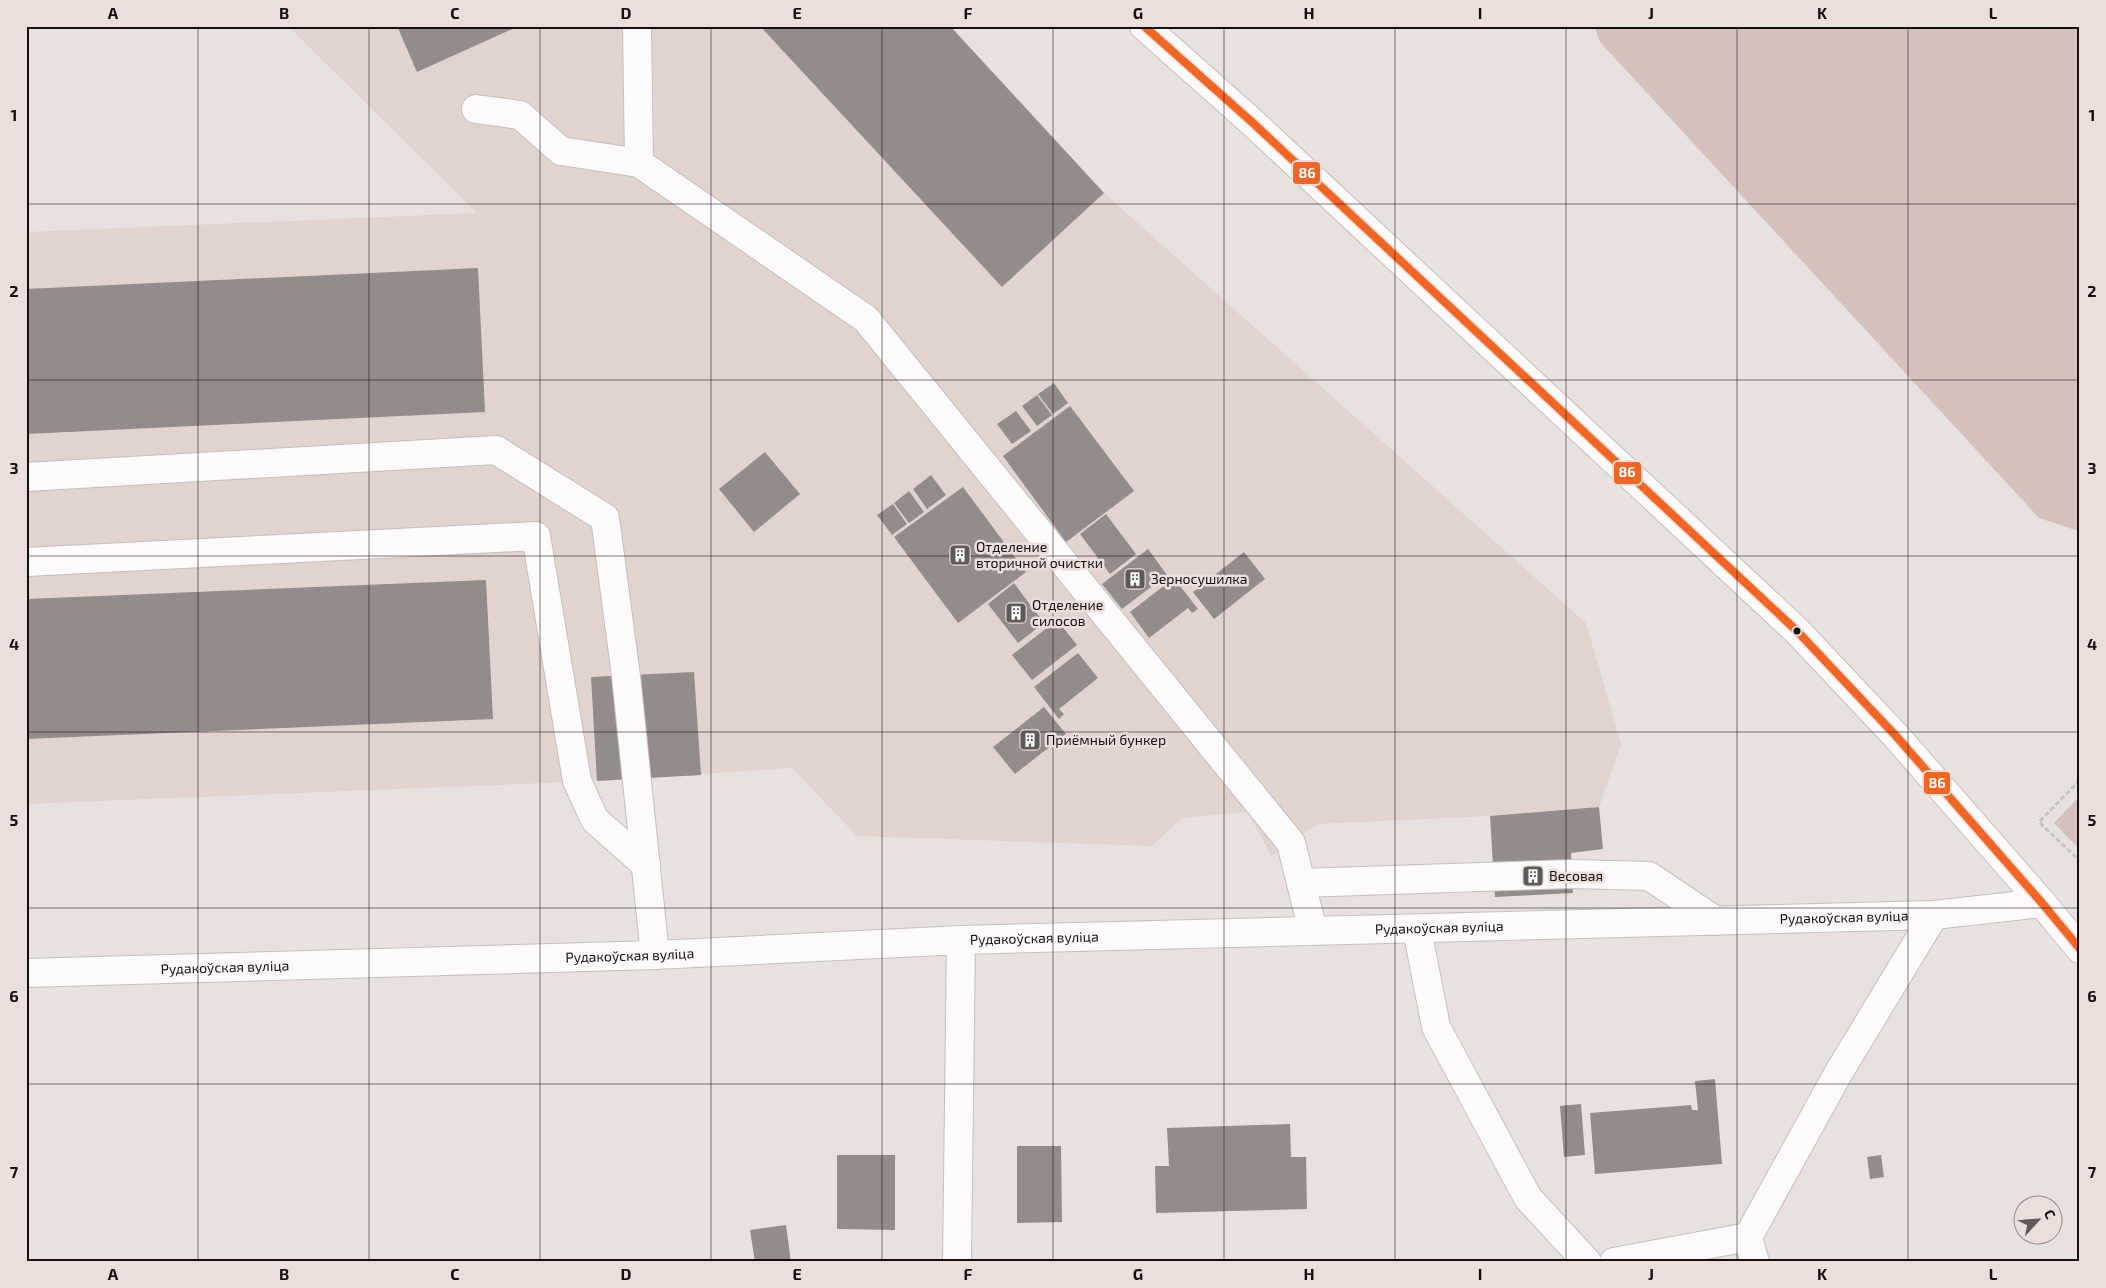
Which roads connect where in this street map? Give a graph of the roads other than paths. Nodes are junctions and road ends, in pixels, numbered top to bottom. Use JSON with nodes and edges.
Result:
{"nodes":[{"id":1,"x":638,"y":26,"type":"edge"},
{"id":2,"x":1144,"y":26,"type":"edge"},
{"id":3,"x":476,"y":109,"type":"dead end"},
{"id":4,"x":639,"y":163,"type":"junction"},
{"id":5,"x":26,"y":477,"type":"edge"},
{"id":6,"x":26,"y":562,"type":"edge"},
{"id":7,"x":646,"y":865,"type":"junction"},
{"id":8,"x":1302,"y":883,"type":"junction"},
{"id":9,"x":2042,"y":903,"type":"junction"},
{"id":10,"x":1934,"y":916,"type":"junction"},
{"id":11,"x":1716,"y":921,"type":"junction"},
{"id":12,"x":1416,"y":928,"type":"junction"},
{"id":13,"x":1313,"y":931,"type":"junction"},
{"id":14,"x":961,"y":940,"type":"junction"},
{"id":15,"x":2080,"y":950,"type":"edge"},
{"id":16,"x":655,"y":955,"type":"junction"},
{"id":17,"x":26,"y":973,"type":"edge"},
{"id":18,"x":1751,"y":1249,"type":"edge"},
{"id":19,"x":957,"y":1262,"type":"edge"},
{"id":20,"x":1587,"y":1262,"type":"edge"},
{"id":21,"x":1614,"y":1262,"type":"edge"}],
"edges":[{"from":1,"to":4,"type":"street"},
{"from":2,"to":9,"type":"street"},
{"from":3,"to":4,"type":"street"},
{"from":4,"to":8,"type":"street"},
{"from":5,"to":7,"type":"street"},
{"from":6,"to":7,"type":"street"},
{"from":7,"to":16,"type":"street"},
{"from":8,"to":11,"type":"street"},
{"from":8,"to":13,"type":"street"},
{"from":9,"to":10,"type":"street","name":"Рудакоўская вуліца"},
{"from":9,"to":15,"type":"street"},
{"from":10,"to":11,"type":"street","name":"Рудакоўская вуліца"},
{"from":10,"to":18,"type":"street"},
{"from":11,"to":12,"type":"street","name":"Рудакоўская вуліца"},
{"from":12,"to":13,"type":"street","name":"Рудакоўская вуліца"},
{"from":12,"to":20,"type":"street"},
{"from":13,"to":14,"type":"street","name":"Рудакоўская вуліца"},
{"from":14,"to":16,"type":"street","name":"Рудакоўская вуліца"},
{"from":14,"to":19,"type":"street"},
{"from":16,"to":17,"type":"street","name":"Рудакоўская вуліца"},
{"from":18,"to":21,"type":"street"}]}
